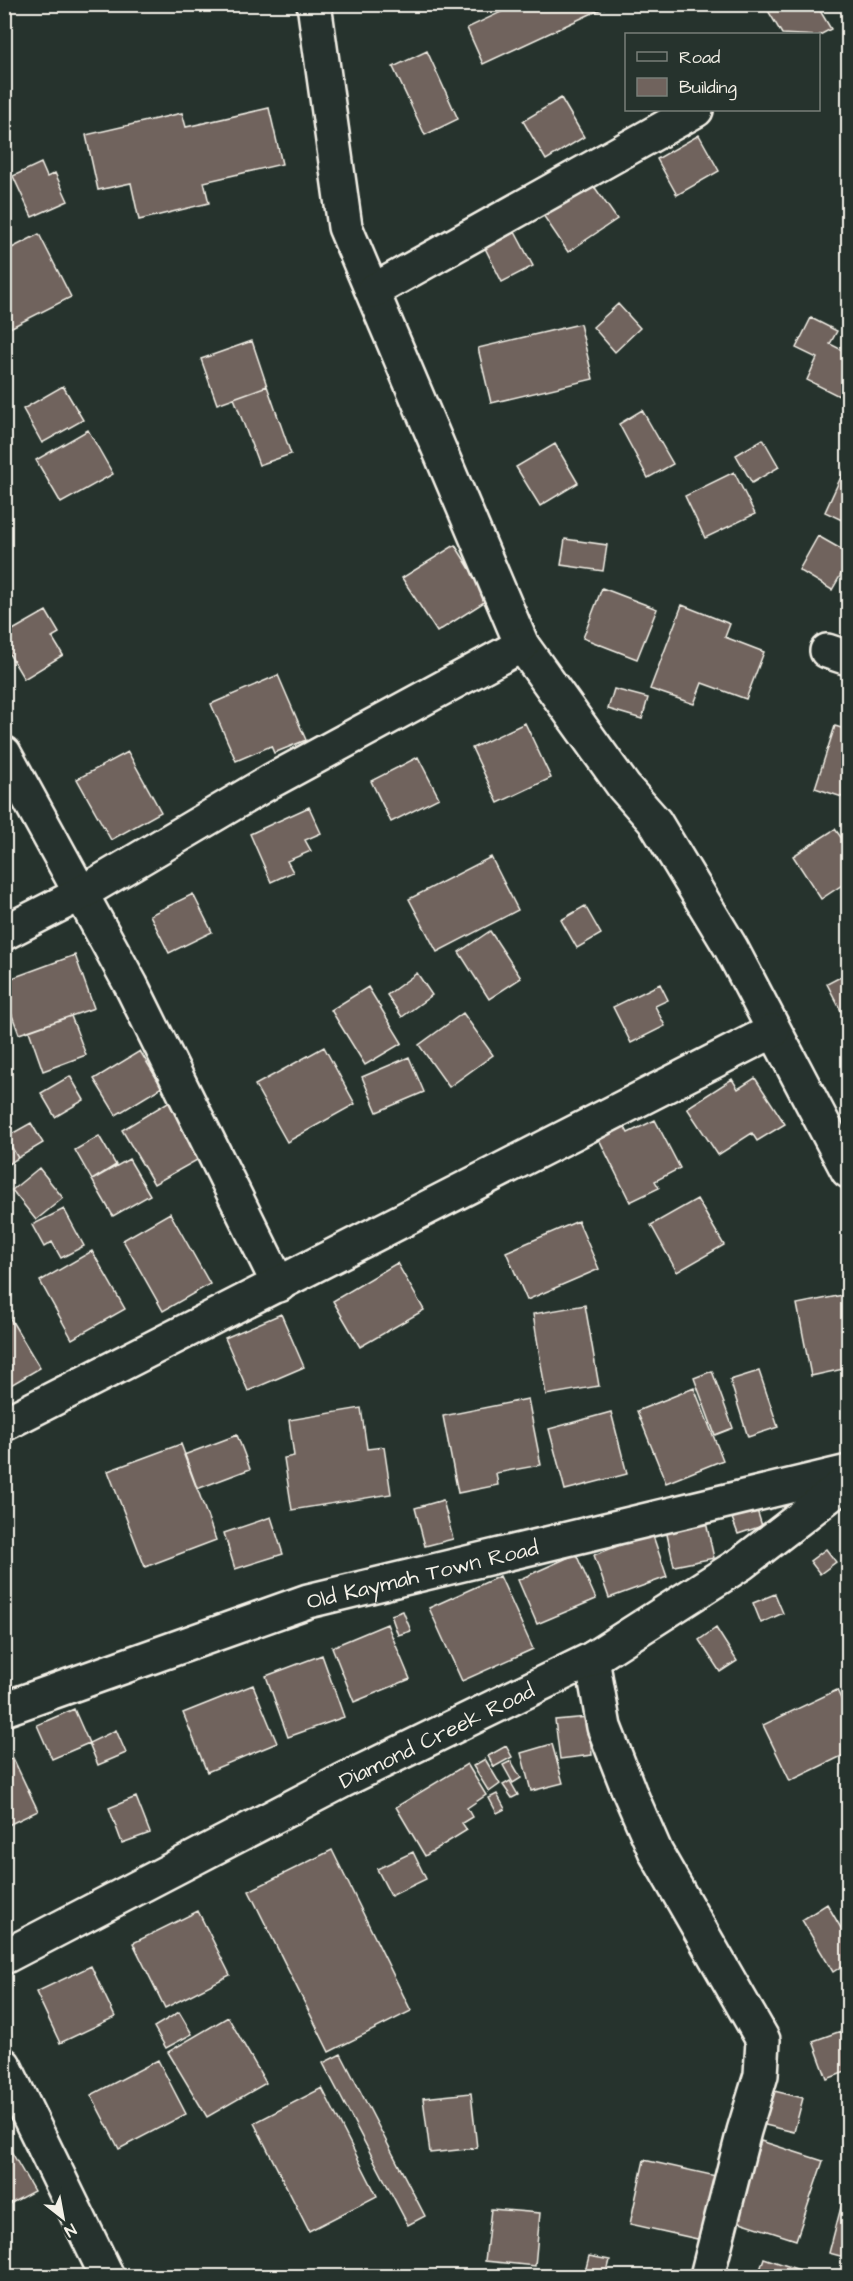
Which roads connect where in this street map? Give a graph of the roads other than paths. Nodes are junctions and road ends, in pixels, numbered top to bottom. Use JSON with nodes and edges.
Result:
{"nodes":[{"id":1,"x":314,"y":4,"type":"edge"},
{"id":2,"x":694,"y":111,"type":"edge"},
{"id":3,"x":372,"y":291,"type":"junction"},
{"id":4,"x":522,"y":645,"type":"junction"},
{"id":5,"x":4,"y":753,"type":"edge"},
{"id":6,"x":81,"y":894,"type":"junction"},
{"id":7,"x":4,"y":933,"type":"edge"},
{"id":8,"x":773,"y":1031,"type":"junction"},
{"id":9,"x":849,"y":1171,"type":"edge"},
{"id":10,"x":279,"y":1285,"type":"junction"},
{"id":11,"x":4,"y":1424,"type":"edge"},
{"id":12,"x":849,"y":1472,"type":"edge"},
{"id":13,"x":849,"y":1481,"type":"edge"},
{"id":14,"x":592,"y":1659,"type":"junction"},
{"id":15,"x":4,"y":1709,"type":"edge"},
{"id":16,"x":4,"y":1957,"type":"edge"},
{"id":17,"x":4,"y":2065,"type":"edge"},
{"id":18,"x":107,"y":2277,"type":"edge"},
{"id":19,"x":707,"y":2277,"type":"edge"}],
"edges":[{"from":1,"to":3,"type":"street"},
{"from":2,"to":3,"type":"street"},
{"from":3,"to":4,"type":"street"},
{"from":4,"to":6,"type":"street"},
{"from":4,"to":8,"type":"street"},
{"from":5,"to":6,"type":"street"},
{"from":6,"to":7,"type":"street"},
{"from":6,"to":10,"type":"street"},
{"from":8,"to":9,"type":"street"},
{"from":8,"to":10,"type":"street"},
{"from":10,"to":11,"type":"street"},
{"from":12,"to":15,"type":"street","name":"Old Kaymah Town Road"},
{"from":13,"to":14,"type":"street","name":"Diamond Creek Road"},
{"from":14,"to":16,"type":"street","name":"Diamond Creek Road"},
{"from":14,"to":19,"type":"street"},
{"from":17,"to":18,"type":"street"}]}
